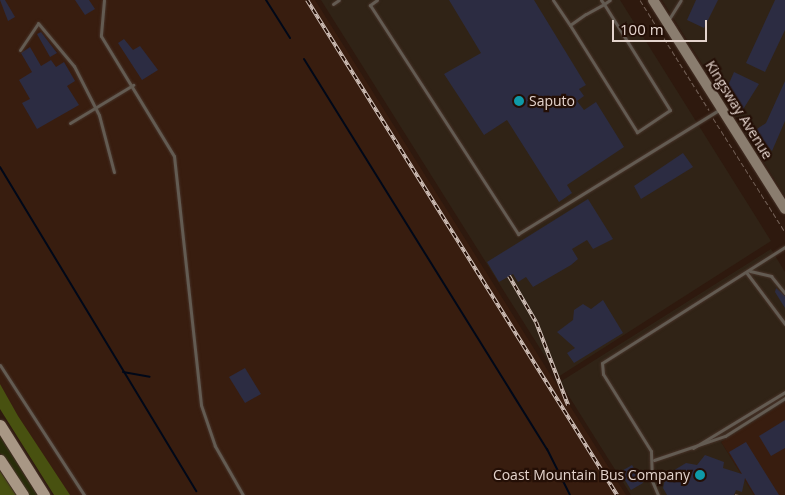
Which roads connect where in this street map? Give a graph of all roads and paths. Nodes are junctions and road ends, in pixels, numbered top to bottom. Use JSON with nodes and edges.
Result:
{"nodes":[{"id":1,"x":104,"y":0,"type":"edge"},
{"id":2,"x":339,"y":0,"type":"edge"},
{"id":3,"x":377,"y":0,"type":"edge"},
{"id":4,"x":553,"y":0,"type":"edge"},
{"id":5,"x":601,"y":0,"type":"edge"},
{"id":6,"x":610,"y":0,"type":"edge"},
{"id":7,"x":640,"y":0,"type":"edge"},
{"id":8,"x":653,"y":0,"type":"edge"},
{"id":9,"x":680,"y":0,"type":"edge"},
{"id":10,"x":333,"y":4,"type":"dead end"},
{"id":11,"x":604,"y":4,"type":"junction"},
{"id":12,"x":667,"y":22,"type":"junction"},
{"id":13,"x":570,"y":25,"type":"junction"},
{"id":14,"x":20,"y":50,"type":"dead end"},
{"id":15,"x":133,"y":85,"type":"junction"},
{"id":16,"x":96,"y":107,"type":"junction"},
{"id":17,"x":721,"y":108,"type":"junction"},
{"id":18,"x":709,"y":110,"type":"dead end"},
{"id":19,"x":714,"y":119,"type":"dead end"},
{"id":20,"x":70,"y":123,"type":"dead end"},
{"id":21,"x":114,"y":172,"type":"dead end"},
{"id":22,"x":785,"y":209,"type":"edge"},
{"id":23,"x":785,"y":232,"type":"edge"},
{"id":24,"x":785,"y":247,"type":"edge"},
{"id":25,"x":746,"y":272,"type":"junction"},
{"id":26,"x":785,"y":292,"type":"edge"},
{"id":27,"x":785,"y":324,"type":"edge"},
{"id":28,"x":0,"y":365,"type":"edge"},
{"id":29,"x":785,"y":392,"type":"edge"},
{"id":30,"x":785,"y":398,"type":"edge"},
{"id":31,"x":0,"y":425,"type":"edge"},
{"id":32,"x":688,"y":451,"type":"junction"},
{"id":33,"x":0,"y":460,"type":"edge"},
{"id":34,"x":654,"y":460,"type":"junction"},
{"id":35,"x":735,"y":494,"type":"edge"},
{"id":36,"x":24,"y":495,"type":"edge"},
{"id":37,"x":44,"y":495,"type":"edge"},
{"id":38,"x":84,"y":495,"type":"edge"},
{"id":39,"x":243,"y":495,"type":"edge"},
{"id":40,"x":658,"y":495,"type":"edge"},
{"id":41,"x":738,"y":495,"type":"edge"}],
"edges":[{"from":1,"to":15,"type":"lane"},
{"from":2,"to":10,"type":"lane"},
{"from":3,"to":17,"type":"lane"},
{"from":4,"to":13,"type":"lane"},
{"from":5,"to":11,"type":"lane"},
{"from":6,"to":11,"type":"lane"},
{"from":7,"to":18,"type":"path"},
{"from":8,"to":12,"type":"main road","name":"Kingsway Avenue"},
{"from":9,"to":12,"type":"lane"},
{"from":11,"to":13,"type":"lane"},
{"from":11,"to":13,"type":"lane"},
{"from":12,"to":17,"type":"main road","name":"Kingsway Avenue"},
{"from":14,"to":16,"type":"lane"},
{"from":15,"to":16,"type":"lane"},
{"from":15,"to":39,"type":"lane"},
{"from":16,"to":20,"type":"lane"},
{"from":16,"to":21,"type":"lane"},
{"from":17,"to":22,"type":"main road","name":"Kingsway Avenue"},
{"from":19,"to":23,"type":"path"},
{"from":24,"to":25,"type":"lane"},
{"from":25,"to":26,"type":"lane"},
{"from":25,"to":27,"type":"lane"},
{"from":25,"to":34,"type":"lane"},
{"from":28,"to":38,"type":"lane"},
{"from":29,"to":32,"type":"lane"},
{"from":30,"to":32,"type":"lane"},
{"from":31,"to":37,"type":"main road"},
{"from":32,"to":34,"type":"lane"},
{"from":33,"to":36,"type":"main road"},
{"from":34,"to":40,"type":"lane"},
{"from":35,"to":41,"type":"path"}]}
